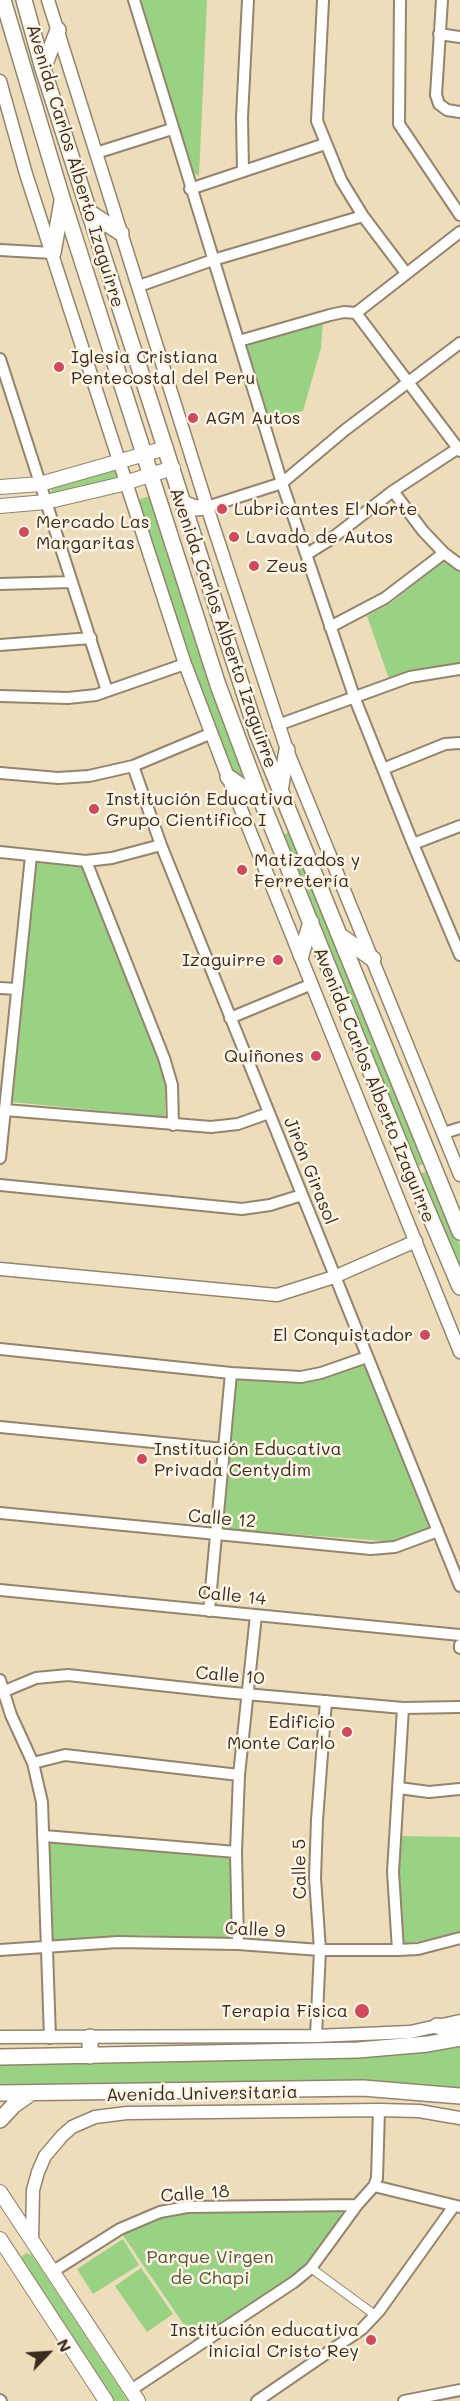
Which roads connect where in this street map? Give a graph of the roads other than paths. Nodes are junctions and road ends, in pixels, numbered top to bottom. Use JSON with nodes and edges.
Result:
{"nodes":[{"id":1,"x":3,"y":0,"type":"edge"},
{"id":2,"x":24,"y":0,"type":"edge"},
{"id":3,"x":48,"y":0,"type":"edge"},
{"id":4,"x":134,"y":0,"type":"edge"},
{"id":5,"x":248,"y":0,"type":"edge"},
{"id":6,"x":323,"y":0,"type":"edge"},
{"id":7,"x":400,"y":0,"type":"edge"},
{"id":8,"x":442,"y":0,"type":"edge"},
{"id":9,"x":33,"y":28,"type":"junction"},
{"id":10,"x":58,"y":30,"type":"junction"},
{"id":11,"x":440,"y":34,"type":"junction"},
{"id":12,"x":14,"y":35,"type":"junction"},
{"id":13,"x":460,"y":36,"type":"edge"},
{"id":14,"x":43,"y":69,"type":"junction"},
{"id":15,"x":0,"y":81,"type":"edge"},
{"id":16,"x":460,"y":112,"type":"edge"},
{"id":17,"x":172,"y":129,"type":"junction"},
{"id":18,"x":325,"y":144,"type":"junction"},
{"id":19,"x":96,"y":153,"type":"junction"},
{"id":20,"x":243,"y":171,"type":"junction"},
{"id":21,"x":190,"y":189,"type":"junction"},
{"id":22,"x":62,"y":198,"type":"junction"},
{"id":23,"x":92,"y":214,"type":"junction"},
{"id":24,"x":460,"y":215,"type":"edge"},
{"id":25,"x":363,"y":216,"type":"junction"},
{"id":26,"x":460,"y":232,"type":"edge"},
{"id":27,"x":121,"y":233,"type":"junction"},
{"id":28,"x":0,"y":250,"type":"edge"},
{"id":29,"x":53,"y":254,"type":"junction"},
{"id":30,"x":213,"y":260,"type":"junction"},
{"id":31,"x":406,"y":273,"type":"junction"},
{"id":32,"x":139,"y":286,"type":"junction"},
{"id":33,"x":356,"y":313,"type":"junction"},
{"id":34,"x":239,"y":341,"type":"junction"},
{"id":35,"x":460,"y":343,"type":"edge"},
{"id":36,"x":0,"y":360,"type":"edge"},
{"id":37,"x":408,"y":382,"type":"junction"},
{"id":38,"x":166,"y":448,"type":"junction"},
{"id":39,"x":459,"y":449,"type":"edge"},
{"id":40,"x":145,"y":454,"type":"junction"},
{"id":41,"x":121,"y":462,"type":"junction"},
{"id":42,"x":173,"y":468,"type":"junction"},
{"id":43,"x":151,"y":475,"type":"junction"},
{"id":44,"x":128,"y":482,"type":"junction"},
{"id":45,"x":40,"y":483,"type":"junction"},
{"id":46,"x":282,"y":483,"type":"junction"},
{"id":47,"x":0,"y":487,"type":"edge"},
{"id":48,"x":393,"y":491,"type":"junction"},
{"id":49,"x":46,"y":502,"type":"junction"},
{"id":50,"x":183,"y":502,"type":"junction"},
{"id":51,"x":0,"y":506,"type":"edge"},
{"id":52,"x":207,"y":507,"type":"junction"},
{"id":53,"x":444,"y":552,"type":"junction"},
{"id":54,"x":307,"y":554,"type":"junction"},
{"id":55,"x":460,"y":565,"type":"edge"},
{"id":56,"x":72,"y":582,"type":"junction"},
{"id":57,"x":0,"y":584,"type":"edge"},
{"id":58,"x":330,"y":627,"type":"junction"},
{"id":59,"x":91,"y":638,"type":"junction"},
{"id":60,"x":0,"y":645,"type":"edge"},
{"id":61,"x":185,"y":664,"type":"junction"},
{"id":62,"x":460,"y":669,"type":"edge"},
{"id":63,"x":240,"y":677,"type":"junction"},
{"id":64,"x":218,"y":685,"type":"junction"},
{"id":65,"x":107,"y":692,"type":"junction"},
{"id":66,"x":0,"y":696,"type":"edge"},
{"id":67,"x":355,"y":699,"type":"junction"},
{"id":68,"x":278,"y":725,"type":"junction"},
{"id":69,"x":212,"y":733,"type":"junction"},
{"id":70,"x":460,"y":743,"type":"edge"},
{"id":71,"x":287,"y":750,"type":"junction"},
{"id":72,"x":133,"y":766,"type":"junction"},
{"id":73,"x":383,"y":769,"type":"junction"},
{"id":74,"x":0,"y":773,"type":"edge"},
{"id":75,"x":228,"y":777,"type":"junction"},
{"id":76,"x":280,"y":791,"type":"junction"},
{"id":77,"x":261,"y":800,"type":"junction"},
{"id":78,"x":294,"y":825,"type":"junction"},
{"id":79,"x":460,"y":826,"type":"edge"},
{"id":80,"x":273,"y":830,"type":"junction"},
{"id":81,"x":161,"y":844,"type":"junction"},
{"id":82,"x":413,"y":844,"type":"junction"},
{"id":83,"x":0,"y":852,"type":"edge"},
{"id":84,"x":31,"y":856,"type":"junction"},
{"id":85,"x":86,"y":861,"type":"junction"},
{"id":86,"x":311,"y":922,"type":"junction"},
{"id":87,"x":339,"y":935,"type":"junction"},
{"id":88,"x":301,"y":955,"type":"junction"},
{"id":89,"x":460,"y":955,"type":"edge"},
{"id":90,"x":373,"y":959,"type":"junction"},
{"id":91,"x":312,"y":984,"type":"junction"},
{"id":92,"x":0,"y":988,"type":"edge"},
{"id":93,"x":17,"y":989,"type":"junction"},
{"id":94,"x":230,"y":1018,"type":"junction"},
{"id":95,"x":5,"y":1110,"type":"junction"},
{"id":96,"x":269,"y":1113,"type":"junction"},
{"id":97,"x":173,"y":1125,"type":"junction"},
{"id":98,"x":460,"y":1128,"type":"edge"},
{"id":99,"x":444,"y":1134,"type":"junction"},
{"id":100,"x":0,"y":1158,"type":"edge"},
{"id":101,"x":460,"y":1175,"type":"edge"},
{"id":102,"x":0,"y":1185,"type":"edge"},
{"id":103,"x":302,"y":1195,"type":"junction"},
{"id":104,"x":460,"y":1232,"type":"edge"},
{"id":105,"x":416,"y":1241,"type":"junction"},
{"id":106,"x":0,"y":1269,"type":"edge"},
{"id":107,"x":334,"y":1277,"type":"junction"},
{"id":108,"x":460,"y":1287,"type":"edge"},
{"id":109,"x":0,"y":1349,"type":"edge"},
{"id":110,"x":460,"y":1352,"type":"edge"},
{"id":111,"x":367,"y":1357,"type":"junction"},
{"id":112,"x":231,"y":1373,"type":"junction"},
{"id":113,"x":0,"y":1426,"type":"edge"},
{"id":114,"x":224,"y":1449,"type":"junction"},
{"id":115,"x":0,"y":1513,"type":"edge"},
{"id":116,"x":438,"y":1531,"type":"junction"},
{"id":117,"x":216,"y":1535,"type":"junction"},
{"id":118,"x":460,"y":1586,"type":"edge"},
{"id":119,"x":0,"y":1590,"type":"edge"},
{"id":120,"x":209,"y":1611,"type":"junction"},
{"id":121,"x":256,"y":1616,"type":"junction"},
{"id":122,"x":460,"y":1635,"type":"edge"},
{"id":123,"x":0,"y":1680,"type":"edge"},
{"id":124,"x":1,"y":1693,"type":"edge"},
{"id":125,"x":247,"y":1694,"type":"junction"},
{"id":126,"x":326,"y":1701,"type":"junction"},
{"id":127,"x":403,"y":1707,"type":"junction"},
{"id":128,"x":460,"y":1707,"type":"edge"},
{"id":129,"x":33,"y":1763,"type":"junction"},
{"id":130,"x":239,"y":1775,"type":"junction"},
{"id":131,"x":399,"y":1788,"type":"junction"},
{"id":132,"x":460,"y":1789,"type":"edge"},
{"id":133,"x":44,"y":1836,"type":"junction"},
{"id":134,"x":236,"y":1852,"type":"junction"},
{"id":135,"x":460,"y":1938,"type":"edge"},
{"id":136,"x":238,"y":1944,"type":"junction"},
{"id":137,"x":47,"y":1946,"type":"junction"},
{"id":138,"x":0,"y":1950,"type":"edge"},
{"id":139,"x":320,"y":1950,"type":"junction"},
{"id":140,"x":398,"y":1950,"type":"junction"},
{"id":141,"x":460,"y":2021,"type":"edge"},
{"id":142,"x":437,"y":2026,"type":"junction"},
{"id":143,"x":460,"y":2032,"type":"edge"},
{"id":144,"x":316,"y":2036,"type":"junction"},
{"id":145,"x":0,"y":2037,"type":"edge"},
{"id":146,"x":90,"y":2037,"type":"junction"},
{"id":147,"x":460,"y":2037,"type":"edge"},
{"id":148,"x":50,"y":2038,"type":"junction"},
{"id":149,"x":0,"y":2050,"type":"edge"},
{"id":150,"x":90,"y":2056,"type":"junction"},
{"id":151,"x":0,"y":2057,"type":"edge"},
{"id":152,"x":27,"y":2057,"type":"junction"},
{"id":153,"x":0,"y":2093,"type":"edge"},
{"id":154,"x":31,"y":2093,"type":"junction"},
{"id":155,"x":460,"y":2096,"type":"edge"},
{"id":156,"x":378,"y":2110,"type":"junction"},
{"id":157,"x":460,"y":2118,"type":"edge"},
{"id":158,"x":0,"y":2121,"type":"edge"},
{"id":159,"x":374,"y":2186,"type":"junction"},
{"id":160,"x":0,"y":2192,"type":"edge"},
{"id":161,"x":357,"y":2205,"type":"junction"},
{"id":162,"x":457,"y":2206,"type":"edge"},
{"id":163,"x":20,"y":2222,"type":"junction"},
{"id":164,"x":0,"y":2234,"type":"edge"},
{"id":165,"x":0,"y":2239,"type":"edge"},
{"id":166,"x":32,"y":2240,"type":"junction"},
{"id":167,"x":5,"y":2257,"type":"edge"},
{"id":168,"x":311,"y":2268,"type":"junction"},
{"id":169,"x":52,"y":2272,"type":"junction"},
{"id":170,"x":375,"y":2315,"type":"junction"},
{"id":171,"x":460,"y":2390,"type":"edge"},
{"id":172,"x":135,"y":2395,"type":"edge"},
{"id":173,"x":106,"y":2401,"type":"edge"},
{"id":174,"x":257,"y":2401,"type":"edge"},
{"id":175,"x":404,"y":2401,"type":"edge"}],
"edges":[{"from":1,"to":12,"type":"main road","name":"Avenida Carlos Alberto Izaguirre"},
{"from":2,"to":9,"type":"main road","name":"Avenida Carlos Alberto Izaguirre"},
{"from":3,"to":10,"type":"street","name":"Avenida Carlos Alberto Izaguirre"},
{"from":4,"to":17,"type":"street"},
{"from":5,"to":20,"type":"street"},
{"from":6,"to":18,"type":"street"},
{"from":7,"to":24,"type":"street"},
{"from":8,"to":11,"type":"street"},
{"from":9,"to":12,"type":"main road"},
{"from":9,"to":14,"type":"main road","name":"Avenida Carlos Alberto Izaguirre"},
{"from":10,"to":14,"type":"main road"},
{"from":10,"to":19,"type":"street","name":"Avenida Carlos Alberto Izaguirre"},
{"from":11,"to":13,"type":"street"},
{"from":11,"to":16,"type":"street"},
{"from":12,"to":22,"type":"main road","name":"Avenida Carlos Alberto Izaguirre"},
{"from":14,"to":23,"type":"main road","name":"Avenida Carlos Alberto Izaguirre"},
{"from":15,"to":29,"type":"street","name":"Avenida Carlos Alberto Izaguirre"},
{"from":17,"to":19,"type":"street"},
{"from":17,"to":21,"type":"street"},
{"from":18,"to":20,"type":"street"},
{"from":18,"to":25,"type":"street"},
{"from":19,"to":27,"type":"street","name":"Avenida Carlos Alberto Izaguirre"},
{"from":20,"to":21,"type":"street"},
{"from":21,"to":30,"type":"street"},
{"from":22,"to":29,"type":"main road"},
{"from":22,"to":40,"type":"main road","name":"Avenida Carlos Alberto Izaguirre"},
{"from":23,"to":27,"type":"main road"},
{"from":23,"to":38,"type":"main road","name":"Avenida Carlos Alberto Izaguirre"},
{"from":25,"to":30,"type":"street"},
{"from":25,"to":31,"type":"street"},
{"from":26,"to":31,"type":"street"},
{"from":27,"to":32,"type":"street","name":"Avenida Carlos Alberto Izaguirre"},
{"from":28,"to":29,"type":"street"},
{"from":29,"to":41,"type":"street","name":"Avenida Carlos Alberto Izaguirre"},
{"from":30,"to":32,"type":"street"},
{"from":30,"to":34,"type":"street"},
{"from":31,"to":33,"type":"street"},
{"from":32,"to":52,"type":"street","name":"Avenida Carlos Alberto Izaguirre"},
{"from":33,"to":34,"type":"street"},
{"from":33,"to":37,"type":"street"},
{"from":34,"to":46,"type":"street"},
{"from":35,"to":37,"type":"street"},
{"from":36,"to":45,"type":"street"},
{"from":37,"to":39,"type":"street"},
{"from":37,"to":46,"type":"street"},
{"from":38,"to":40,"type":"main road"},
{"from":38,"to":42,"type":"main road","name":"Avenida Carlos Alberto Izaguirre"},
{"from":39,"to":48,"type":"street"},
{"from":40,"to":41,"type":"main road"},
{"from":40,"to":43,"type":"main road","name":"Avenida Carlos Alberto Izaguirre"},
{"from":41,"to":44,"type":"street","name":"Avenida Carlos Alberto Izaguirre"},
{"from":41,"to":45,"type":"main road"},
{"from":42,"to":43,"type":"main road"},
{"from":42,"to":50,"type":"main road","name":"Avenida Carlos Alberto Izaguirre"},
{"from":43,"to":44,"type":"main road"},
{"from":43,"to":64,"type":"main road","name":"Avenida Carlos Alberto Izaguirre"},
{"from":44,"to":49,"type":"main road"},
{"from":44,"to":61,"type":"street","name":"Avenida Carlos Alberto Izaguirre"},
{"from":45,"to":47,"type":"main road"},
{"from":45,"to":49,"type":"street"},
{"from":46,"to":52,"type":"street"},
{"from":46,"to":54,"type":"street"},
{"from":48,"to":53,"type":"street"},
{"from":48,"to":54,"type":"street"},
{"from":49,"to":51,"type":"main road"},
{"from":49,"to":56,"type":"street"},
{"from":50,"to":52,"type":"main road"},
{"from":50,"to":63,"type":"main road","name":"Avenida Carlos Alberto Izaguirre"},
{"from":52,"to":68,"type":"street","name":"Avenida Carlos Alberto Izaguirre"},
{"from":53,"to":55,"type":"street"},
{"from":53,"to":58,"type":"street"},
{"from":54,"to":58,"type":"street"},
{"from":56,"to":57,"type":"street"},
{"from":56,"to":59,"type":"street"},
{"from":58,"to":67,"type":"street"},
{"from":59,"to":60,"type":"street"},
{"from":59,"to":65,"type":"street"},
{"from":61,"to":65,"type":"street"},
{"from":61,"to":69,"type":"street","name":"Avenida Carlos Alberto Izaguirre"},
{"from":62,"to":67,"type":"street"},
{"from":63,"to":64,"type":"main road"},
{"from":63,"to":76,"type":"main road","name":"Avenida Carlos Alberto Izaguirre"},
{"from":64,"to":77,"type":"main road","name":"Avenida Carlos Alberto Izaguirre"},
{"from":65,"to":66,"type":"street"},
{"from":67,"to":68,"type":"street"},
{"from":67,"to":73,"type":"street"},
{"from":68,"to":71,"type":"street","name":"Avenida Carlos Alberto Izaguirre"},
{"from":69,"to":72,"type":"street"},
{"from":69,"to":75,"type":"street","name":"Avenida Carlos Alberto Izaguirre"},
{"from":70,"to":73,"type":"street"},
{"from":71,"to":76,"type":"main road"},
{"from":71,"to":90,"type":"street","name":"Avenida Carlos Alberto Izaguirre"},
{"from":72,"to":74,"type":"street"},
{"from":72,"to":81,"type":"street","name":"Jirón Girasol"},
{"from":73,"to":82,"type":"street"},
{"from":75,"to":77,"type":"main road"},
{"from":75,"to":88,"type":"street","name":"Avenida Carlos Alberto Izaguirre"},
{"from":76,"to":78,"type":"main road","name":"Avenida Carlos Alberto Izaguirre"},
{"from":77,"to":80,"type":"main road","name":"Avenida Carlos Alberto Izaguirre"},
{"from":78,"to":80,"type":"main road"},
{"from":78,"to":87,"type":"main road","name":"Avenida Carlos Alberto Izaguirre"},
{"from":79,"to":82,"type":"street"},
{"from":80,"to":86,"type":"main road","name":"Avenida Carlos Alberto Izaguirre"},
{"from":81,"to":85,"type":"street"},
{"from":81,"to":94,"type":"street","name":"Jirón Girasol"},
{"from":82,"to":89,"type":"street"},
{"from":83,"to":84,"type":"street"},
{"from":84,"to":85,"type":"street"},
{"from":84,"to":93,"type":"street"},
{"from":85,"to":97,"type":"street"},
{"from":86,"to":88,"type":"main road"},
{"from":86,"to":108,"type":"main road","name":"Avenida Carlos Alberto Izaguirre"},
{"from":87,"to":90,"type":"main road"},
{"from":87,"to":104,"type":"main road","name":"Avenida Carlos Alberto Izaguirre"},
{"from":88,"to":91,"type":"street","name":"Avenida Carlos Alberto Izaguirre"},
{"from":90,"to":99,"type":"street","name":"Avenida Carlos Alberto Izaguirre"},
{"from":91,"to":94,"type":"street"},
{"from":91,"to":105,"type":"street","name":"Avenida Carlos Alberto Izaguirre"},
{"from":92,"to":93,"type":"street"},
{"from":93,"to":95,"type":"street"},
{"from":94,"to":96,"type":"street","name":"Jirón Girasol"},
{"from":95,"to":97,"type":"street"},
{"from":95,"to":100,"type":"street"},
{"from":96,"to":97,"type":"street"},
{"from":96,"to":103,"type":"street","name":"Jirón Girasol"},
{"from":98,"to":99,"type":"street"},
{"from":99,"to":101,"type":"street","name":"Avenida Carlos Alberto Izaguirre"},
{"from":102,"to":103,"type":"street"},
{"from":103,"to":107,"type":"street","name":"Jirón Girasol"},
{"from":105,"to":107,"type":"street"},
{"from":105,"to":110,"type":"street","name":"Avenida Carlos Alberto Izaguirre"},
{"from":106,"to":107,"type":"street"},
{"from":107,"to":111,"type":"street","name":"Jirón Girasol"},
{"from":109,"to":112,"type":"street"},
{"from":111,"to":112,"type":"street"},
{"from":111,"to":116,"type":"street","name":"Jirón Girasol"},
{"from":112,"to":114,"type":"street"},
{"from":113,"to":114,"type":"street"},
{"from":114,"to":117,"type":"street"},
{"from":115,"to":117,"type":"street","name":"Calle 12"},
{"from":116,"to":117,"type":"street","name":"Calle 12"},
{"from":116,"to":118,"type":"street","name":"Jirón Girasol"},
{"from":117,"to":120,"type":"street"},
{"from":119,"to":120,"type":"street","name":"Calle 14"},
{"from":120,"to":121,"type":"street","name":"Calle 14"},
{"from":121,"to":122,"type":"street","name":"Calle 14"},
{"from":121,"to":125,"type":"street"},
{"from":123,"to":124,"type":"street"},
{"from":124,"to":125,"type":"street","name":"Calle 10"},
{"from":124,"to":129,"type":"street"},
{"from":125,"to":126,"type":"street","name":"Calle 10"},
{"from":125,"to":130,"type":"street"},
{"from":126,"to":127,"type":"street","name":"Calle 10"},
{"from":126,"to":139,"type":"street","name":"Calle 5"},
{"from":127,"to":128,"type":"street","name":"Calle 10"},
{"from":127,"to":131,"type":"street"},
{"from":129,"to":130,"type":"street"},
{"from":129,"to":133,"type":"street"},
{"from":130,"to":134,"type":"street"},
{"from":131,"to":132,"type":"street"},
{"from":131,"to":140,"type":"street"},
{"from":133,"to":134,"type":"street"},
{"from":133,"to":137,"type":"street"},
{"from":134,"to":136,"type":"street"},
{"from":135,"to":140,"type":"street","name":"Calle 9"},
{"from":136,"to":137,"type":"street","name":"Calle 9"},
{"from":136,"to":139,"type":"street","name":"Calle 9"},
{"from":137,"to":138,"type":"street","name":"Calle 9"},
{"from":137,"to":148,"type":"street"},
{"from":139,"to":140,"type":"street","name":"Calle 9"},
{"from":139,"to":144,"type":"street","name":"Calle 5"},
{"from":141,"to":142,"type":"street"},
{"from":142,"to":143,"type":"main road"},
{"from":142,"to":144,"type":"street"},
{"from":144,"to":146,"type":"street"},
{"from":145,"to":148,"type":"street"},
{"from":146,"to":148,"type":"street"},
{"from":146,"to":150,"type":"main road"},
{"from":147,"to":150,"type":"main road"},
{"from":149,"to":152,"type":"main road"},
{"from":150,"to":152,"type":"main road"},
{"from":151,"to":152,"type":"main road"},
{"from":153,"to":154,"type":"main road","name":"Avenida Universitaria"},
{"from":154,"to":155,"type":"main road","name":"Avenida Universitaria"},
{"from":154,"to":158,"type":"main road"},
{"from":156,"to":157,"type":"street","name":"Avenida Universitaria"},
{"from":156,"to":159,"type":"street"},
{"from":156,"to":166,"type":"street","name":"Avenida Universitaria"},
{"from":159,"to":161,"type":"street"},
{"from":159,"to":162,"type":"street"},
{"from":160,"to":163,"type":"main road"},
{"from":161,"to":168,"type":"street"},
{"from":161,"to":169,"type":"street","name":"Calle 18"},
{"from":162,"to":170,"type":"street"},
{"from":163,"to":164,"type":"main road"},
{"from":163,"to":166,"type":"main road"},
{"from":165,"to":167,"type":"main road"},
{"from":166,"to":167,"type":"main road"},
{"from":166,"to":169,"type":"main road"},
{"from":167,"to":173,"type":"main road"},
{"from":168,"to":170,"type":"street"},
{"from":168,"to":172,"type":"street"},
{"from":169,"to":172,"type":"main road"},
{"from":170,"to":174,"type":"street"},
{"from":171,"to":175,"type":"street"}]}
